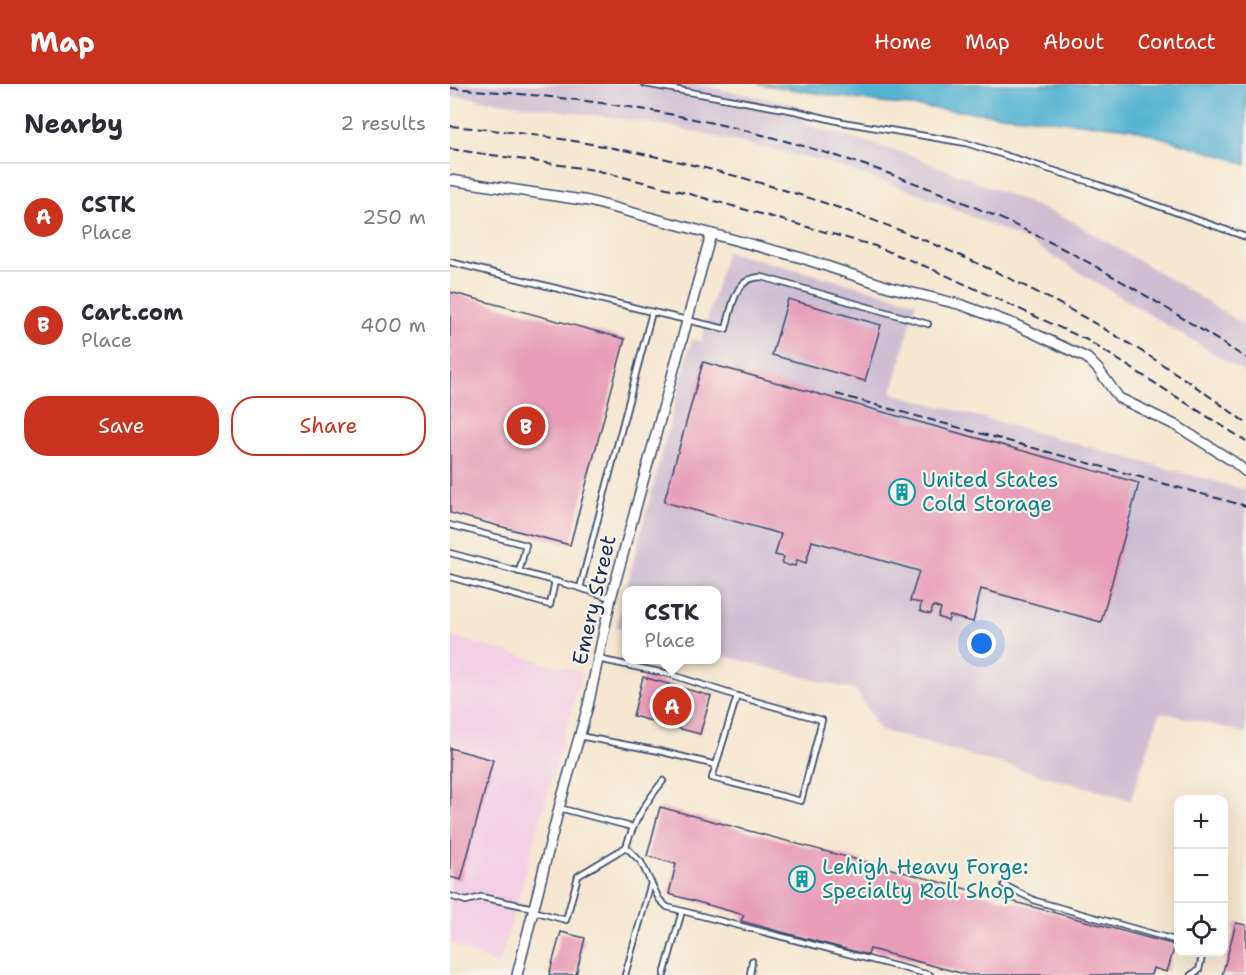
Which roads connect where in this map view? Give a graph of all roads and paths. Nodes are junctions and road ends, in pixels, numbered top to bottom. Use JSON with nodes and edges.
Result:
{"nodes":[{"id":1,"x":645,"y":84,"type":"edge"},
{"id":2,"x":450,"y":180,"type":"edge"},
{"id":3,"x":711,"y":234,"type":"junction"},
{"id":4,"x":1246,"y":237,"type":"edge"},
{"id":5,"x":450,"y":262,"type":"edge"},
{"id":6,"x":652,"y":312,"type":"junction"},
{"id":7,"x":686,"y":321,"type":"junction"},
{"id":8,"x":928,"y":324,"type":"dead end"},
{"id":9,"x":1246,"y":472,"type":"edge"},
{"id":10,"x":450,"y":525,"type":"edge"},
{"id":11,"x":450,"y":553,"type":"edge"},
{"id":12,"x":519,"y":572,"type":"junction"},
{"id":13,"x":450,"y":578,"type":"edge"},
{"id":14,"x":555,"y":581,"type":"junction"},
{"id":15,"x":580,"y":588,"type":"junction"},
{"id":16,"x":611,"y":598,"type":"junction"},
{"id":17,"x":598,"y":659,"type":"junction"},
{"id":18,"x":737,"y":696,"type":"junction"},
{"id":19,"x":579,"y":736,"type":"junction"},
{"id":20,"x":716,"y":765,"type":"junction"},
{"id":21,"x":663,"y":781,"type":"dead end"},
{"id":22,"x":559,"y":808,"type":"junction"},
{"id":23,"x":632,"y":827,"type":"junction"},
{"id":24,"x":626,"y":847,"type":"junction"},
{"id":25,"x":651,"y":883,"type":"junction"},
{"id":26,"x":1004,"y":885,"type":"dead end"},
{"id":27,"x":450,"y":896,"type":"edge"},
{"id":28,"x":534,"y":910,"type":"junction"},
{"id":29,"x":682,"y":911,"type":"junction"},
{"id":30,"x":1174,"y":940,"type":"edge"},
{"id":31,"x":1202,"y":957,"type":"edge"},
{"id":32,"x":752,"y":961,"type":"dead end"},
{"id":33,"x":517,"y":975,"type":"edge"},
{"id":34,"x":625,"y":975,"type":"edge"},
{"id":35,"x":664,"y":975,"type":"edge"},
{"id":36,"x":750,"y":975,"type":"edge"},
{"id":37,"x":930,"y":975,"type":"edge"},
{"id":38,"x":1191,"y":975,"type":"edge"}],
"edges":[{"from":1,"to":4,"type":"lane"},
{"from":2,"to":3,"type":"street"},
{"from":3,"to":7,"type":"street","name":"Emery Street"},
{"from":3,"to":9,"type":"street"},
{"from":5,"to":6,"type":"lane"},
{"from":6,"to":7,"type":"lane"},
{"from":6,"to":15,"type":"lane"},
{"from":7,"to":8,"type":"lane"},
{"from":7,"to":16,"type":"street","name":"Emery Street"},
{"from":10,"to":12,"type":"lane"},
{"from":11,"to":12,"type":"lane"},
{"from":12,"to":14,"type":"lane"},
{"from":13,"to":14,"type":"lane"},
{"from":14,"to":15,"type":"lane"},
{"from":15,"to":16,"type":"lane"},
{"from":16,"to":17,"type":"street","name":"Emery Street"},
{"from":17,"to":18,"type":"lane"},
{"from":17,"to":19,"type":"street","name":"Emery Street"},
{"from":18,"to":20,"type":"lane"},
{"from":18,"to":20,"type":"lane"},
{"from":19,"to":20,"type":"lane"},
{"from":19,"to":22,"type":"street","name":"Emery Street"},
{"from":21,"to":23,"type":"lane"},
{"from":22,"to":23,"type":"lane"},
{"from":22,"to":28,"type":"street","name":"Emery Street"},
{"from":23,"to":24,"type":"lane"},
{"from":24,"to":25,"type":"lane"},
{"from":24,"to":28,"type":"lane"},
{"from":25,"to":29,"type":"lane"},
{"from":25,"to":34,"type":"lane"},
{"from":26,"to":30,"type":"lane"},
{"from":27,"to":28,"type":"lane"},
{"from":28,"to":33,"type":"street","name":"Emery Street"},
{"from":29,"to":35,"type":"lane"},
{"from":29,"to":37,"type":"lane"},
{"from":31,"to":38,"type":"lane"},
{"from":32,"to":36,"type":"lane"}]}
